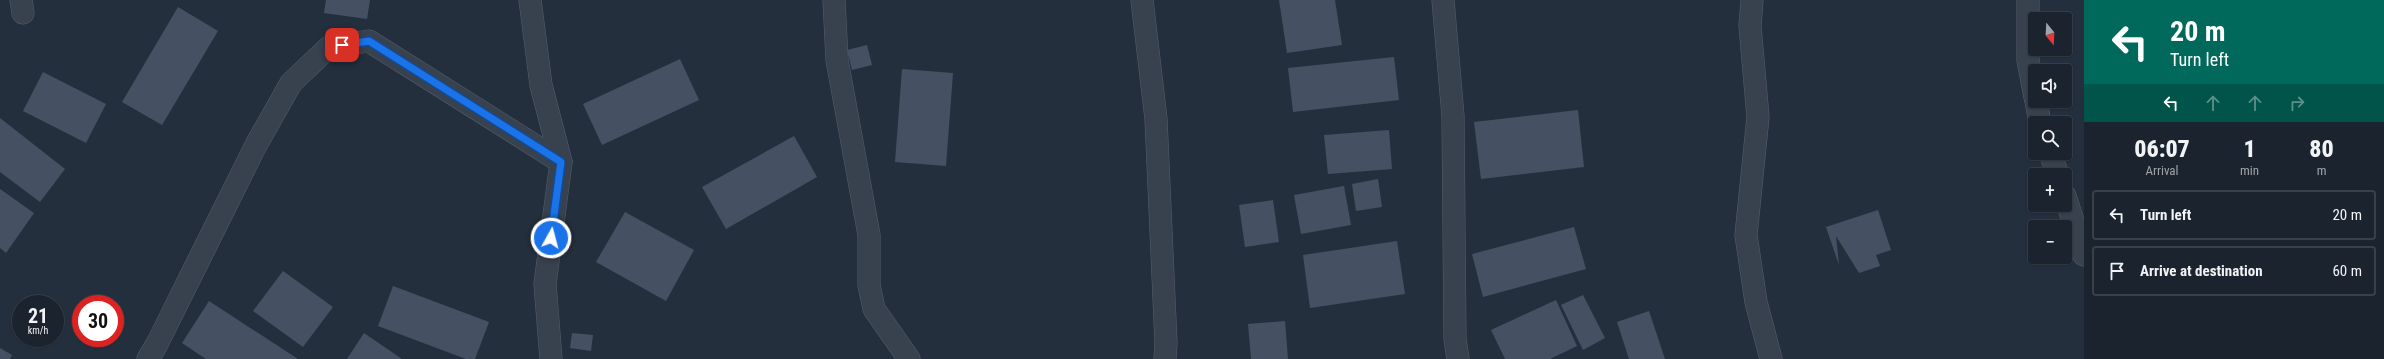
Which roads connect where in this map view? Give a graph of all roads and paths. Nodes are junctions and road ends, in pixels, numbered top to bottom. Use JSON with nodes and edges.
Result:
{"nodes":[{"id":1,"x":530,"y":0,"type":"edge"},
{"id":2,"x":834,"y":0,"type":"edge"},
{"id":3,"x":1142,"y":0,"type":"edge"},
{"id":4,"x":1443,"y":0,"type":"edge"},
{"id":5,"x":1752,"y":0,"type":"edge"},
{"id":6,"x":2028,"y":0,"type":"edge"},
{"id":7,"x":2029,"y":64,"type":"edge"},
{"id":8,"x":561,"y":162,"type":"junction"},
{"id":9,"x":2070,"y":212,"type":"edge"},
{"id":10,"x":2084,"y":255,"type":"edge"},
{"id":11,"x":148,"y":359,"type":"edge"},
{"id":12,"x":551,"y":359,"type":"edge"},
{"id":13,"x":909,"y":359,"type":"edge"},
{"id":14,"x":1165,"y":359,"type":"edge"},
{"id":15,"x":1458,"y":359,"type":"edge"},
{"id":16,"x":1771,"y":359,"type":"edge"}],
"edges":[{"from":1,"to":8,"type":"street"},
{"from":2,"to":13,"type":"street"},
{"from":3,"to":14,"type":"street"},
{"from":4,"to":15,"type":"street"},
{"from":5,"to":16,"type":"street"},
{"from":6,"to":7,"type":"street"},
{"from":8,"to":11,"type":"street"},
{"from":8,"to":12,"type":"street"},
{"from":9,"to":10,"type":"street"}]}
